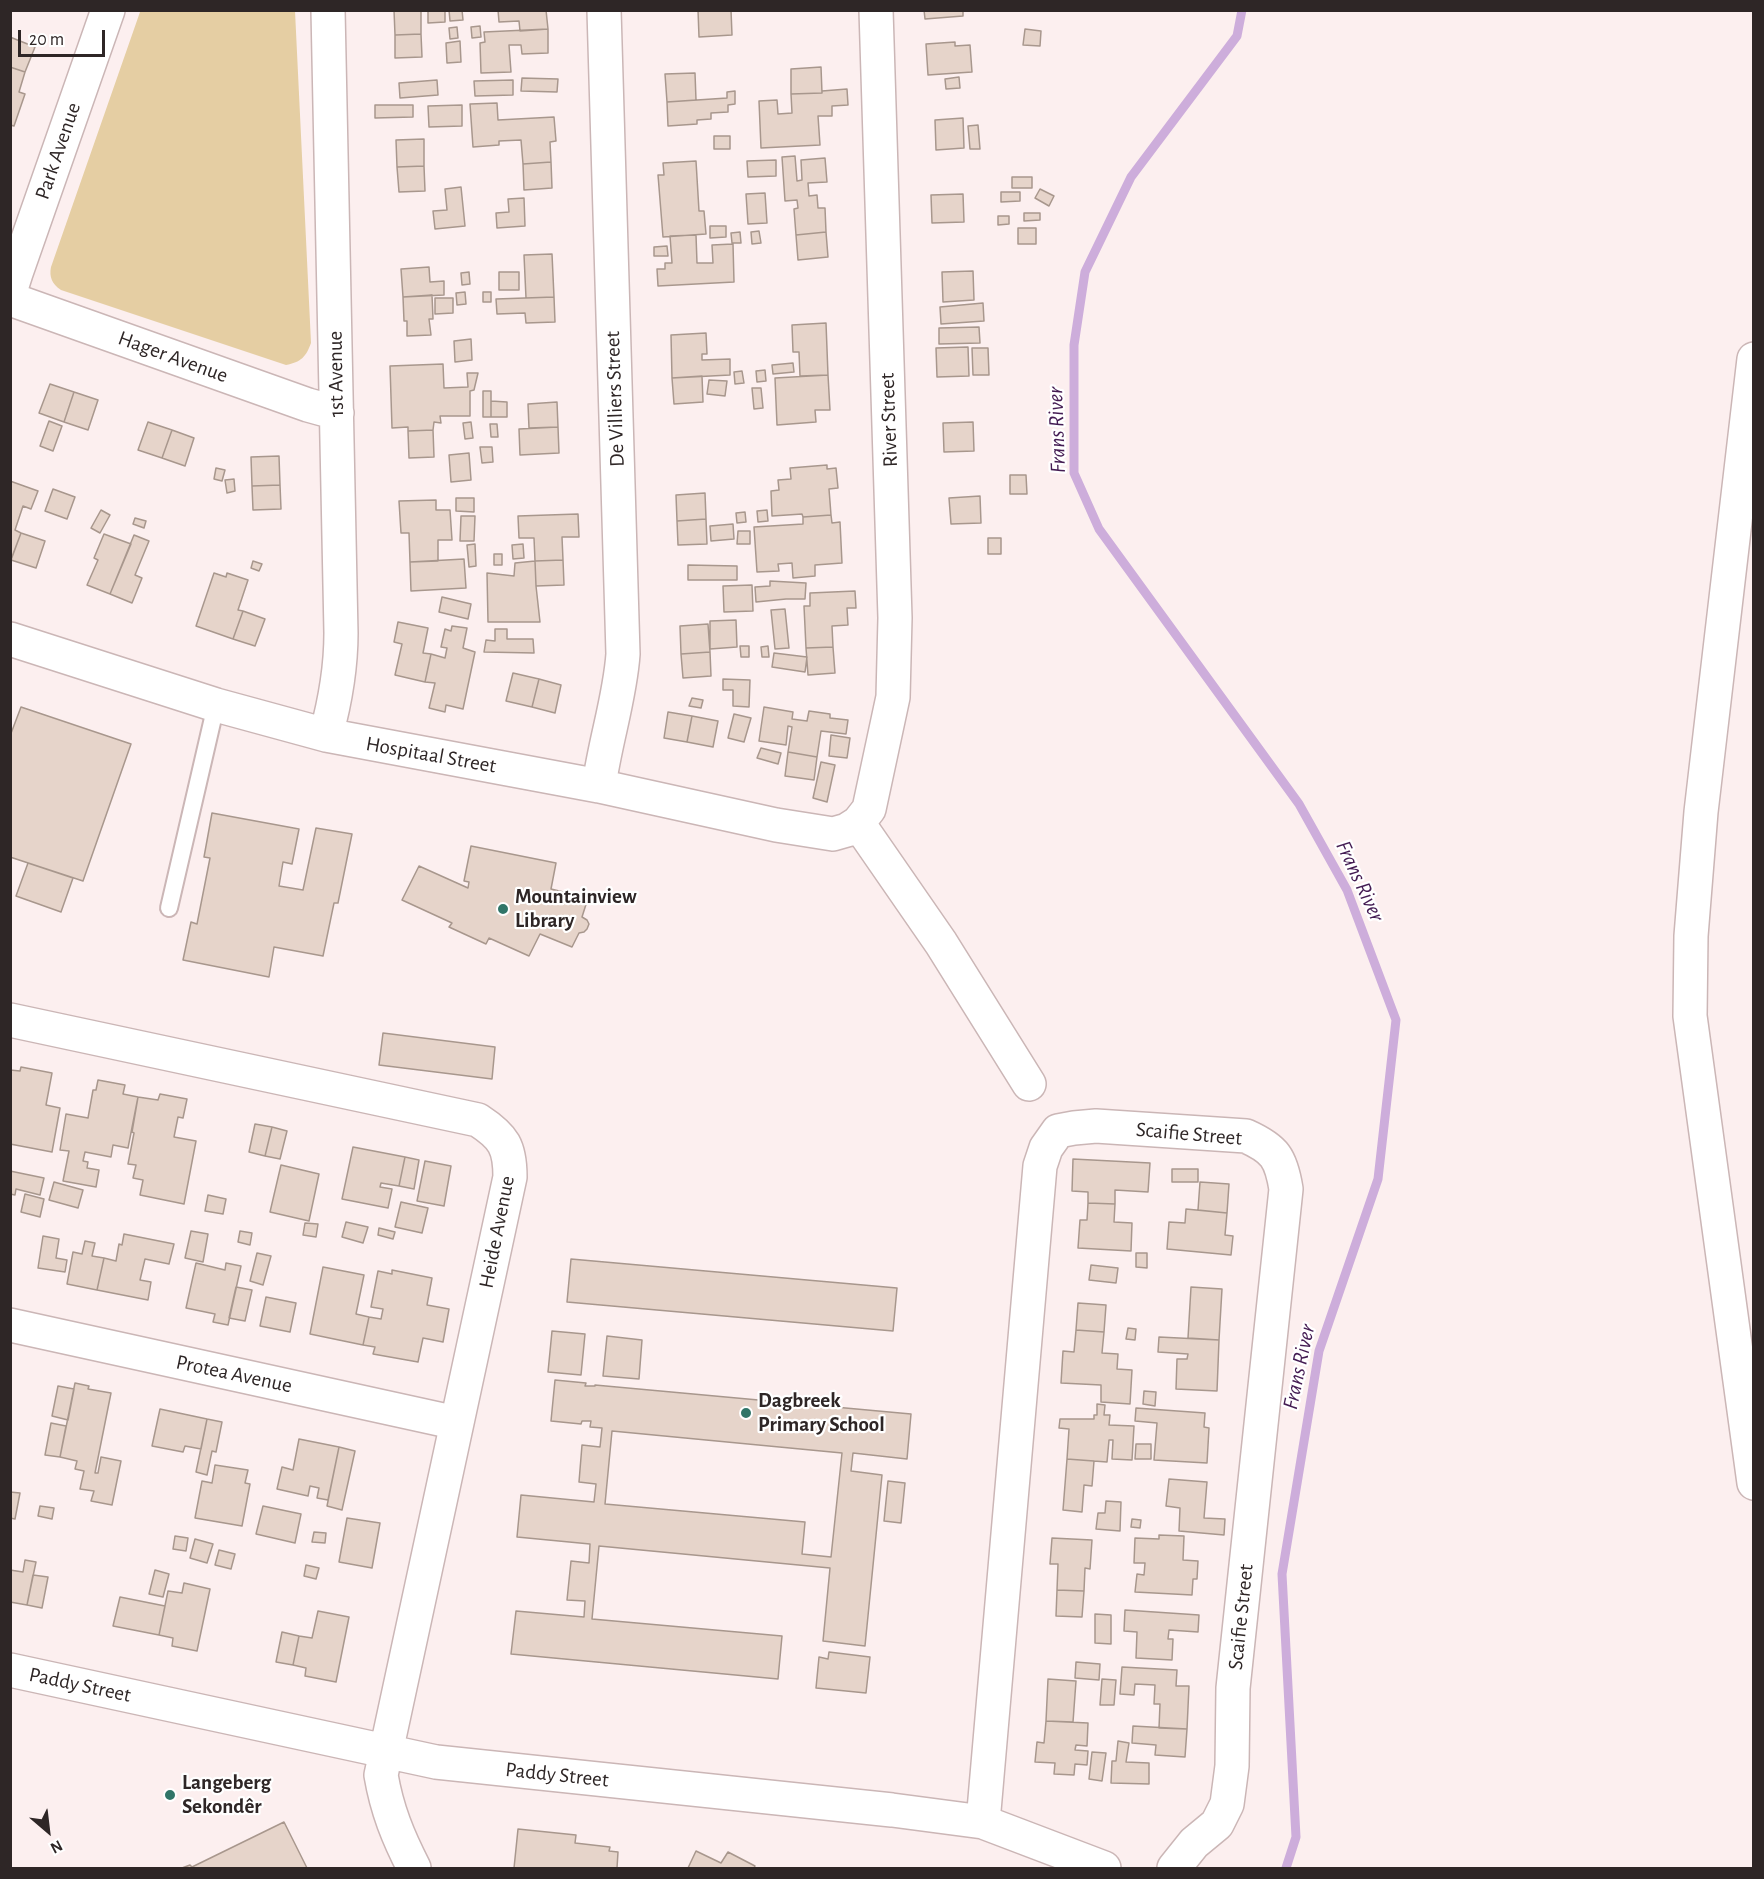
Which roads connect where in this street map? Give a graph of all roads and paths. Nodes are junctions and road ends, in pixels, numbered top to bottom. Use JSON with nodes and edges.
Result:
{"nodes":[{"id":1,"x":108,"y":10,"type":"edge"},
{"id":2,"x":328,"y":10,"type":"edge"},
{"id":3,"x":604,"y":10,"type":"edge"},
{"id":4,"x":876,"y":10,"type":"edge"},
{"id":5,"x":10,"y":292,"type":"edge"},
{"id":6,"x":10,"y":299,"type":"edge"},
{"id":7,"x":1754,"y":359,"type":"edge"},
{"id":8,"x":337,"y":413,"type":"junction"},
{"id":9,"x":10,"y":639,"type":"edge"},
{"id":10,"x":216,"y":705,"type":"junction"},
{"id":11,"x":326,"y":735,"type":"junction"},
{"id":12,"x":599,"y":786,"type":"junction"},
{"id":13,"x":858,"y":823,"type":"junction"},
{"id":14,"x":169,"y":908,"type":"dead end"},
{"id":15,"x":10,"y":1020,"type":"edge"},
{"id":16,"x":1029,"y":1083,"type":"dead end"},
{"id":17,"x":10,"y":1325,"type":"edge"},
{"id":18,"x":457,"y":1423,"type":"junction"},
{"id":19,"x":1754,"y":1484,"type":"edge"},
{"id":20,"x":10,"y":1670,"type":"edge"},
{"id":21,"x":386,"y":1752,"type":"junction"},
{"id":22,"x":983,"y":1822,"type":"junction"},
{"id":23,"x":414,"y":1869,"type":"edge"},
{"id":24,"x":1104,"y":1869,"type":"edge"},
{"id":25,"x":1174,"y":1869,"type":"edge"}],
"edges":[{"from":1,"to":5,"type":"street","name":"Park Avenue"},
{"from":2,"to":8,"type":"street","name":"1st Avenue"},
{"from":3,"to":12,"type":"street","name":"De Villiers Street"},
{"from":4,"to":13,"type":"street","name":"River Street"},
{"from":6,"to":8,"type":"street","name":"Hager Avenue"},
{"from":7,"to":19,"type":"street"},
{"from":8,"to":11,"type":"street","name":"1st Avenue"},
{"from":9,"to":10,"type":"street","name":"Hospitaal Street"},
{"from":10,"to":11,"type":"street","name":"Hospitaal Street"},
{"from":10,"to":14,"type":"lane"},
{"from":11,"to":12,"type":"street","name":"Hospitaal Street"},
{"from":12,"to":13,"type":"street","name":"Hospitaal Street"},
{"from":13,"to":16,"type":"street"},
{"from":15,"to":18,"type":"street","name":"Heide Avenue"},
{"from":17,"to":18,"type":"street","name":"Protea Avenue"},
{"from":18,"to":21,"type":"street","name":"Heide Avenue"},
{"from":20,"to":21,"type":"street","name":"Paddy Street"},
{"from":21,"to":22,"type":"street","name":"Paddy Street"},
{"from":21,"to":23,"type":"street","name":"Heide Avenue"},
{"from":22,"to":24,"type":"street","name":"Paddy Street"},
{"from":22,"to":25,"type":"street","name":"Scaifie Street"}]}
